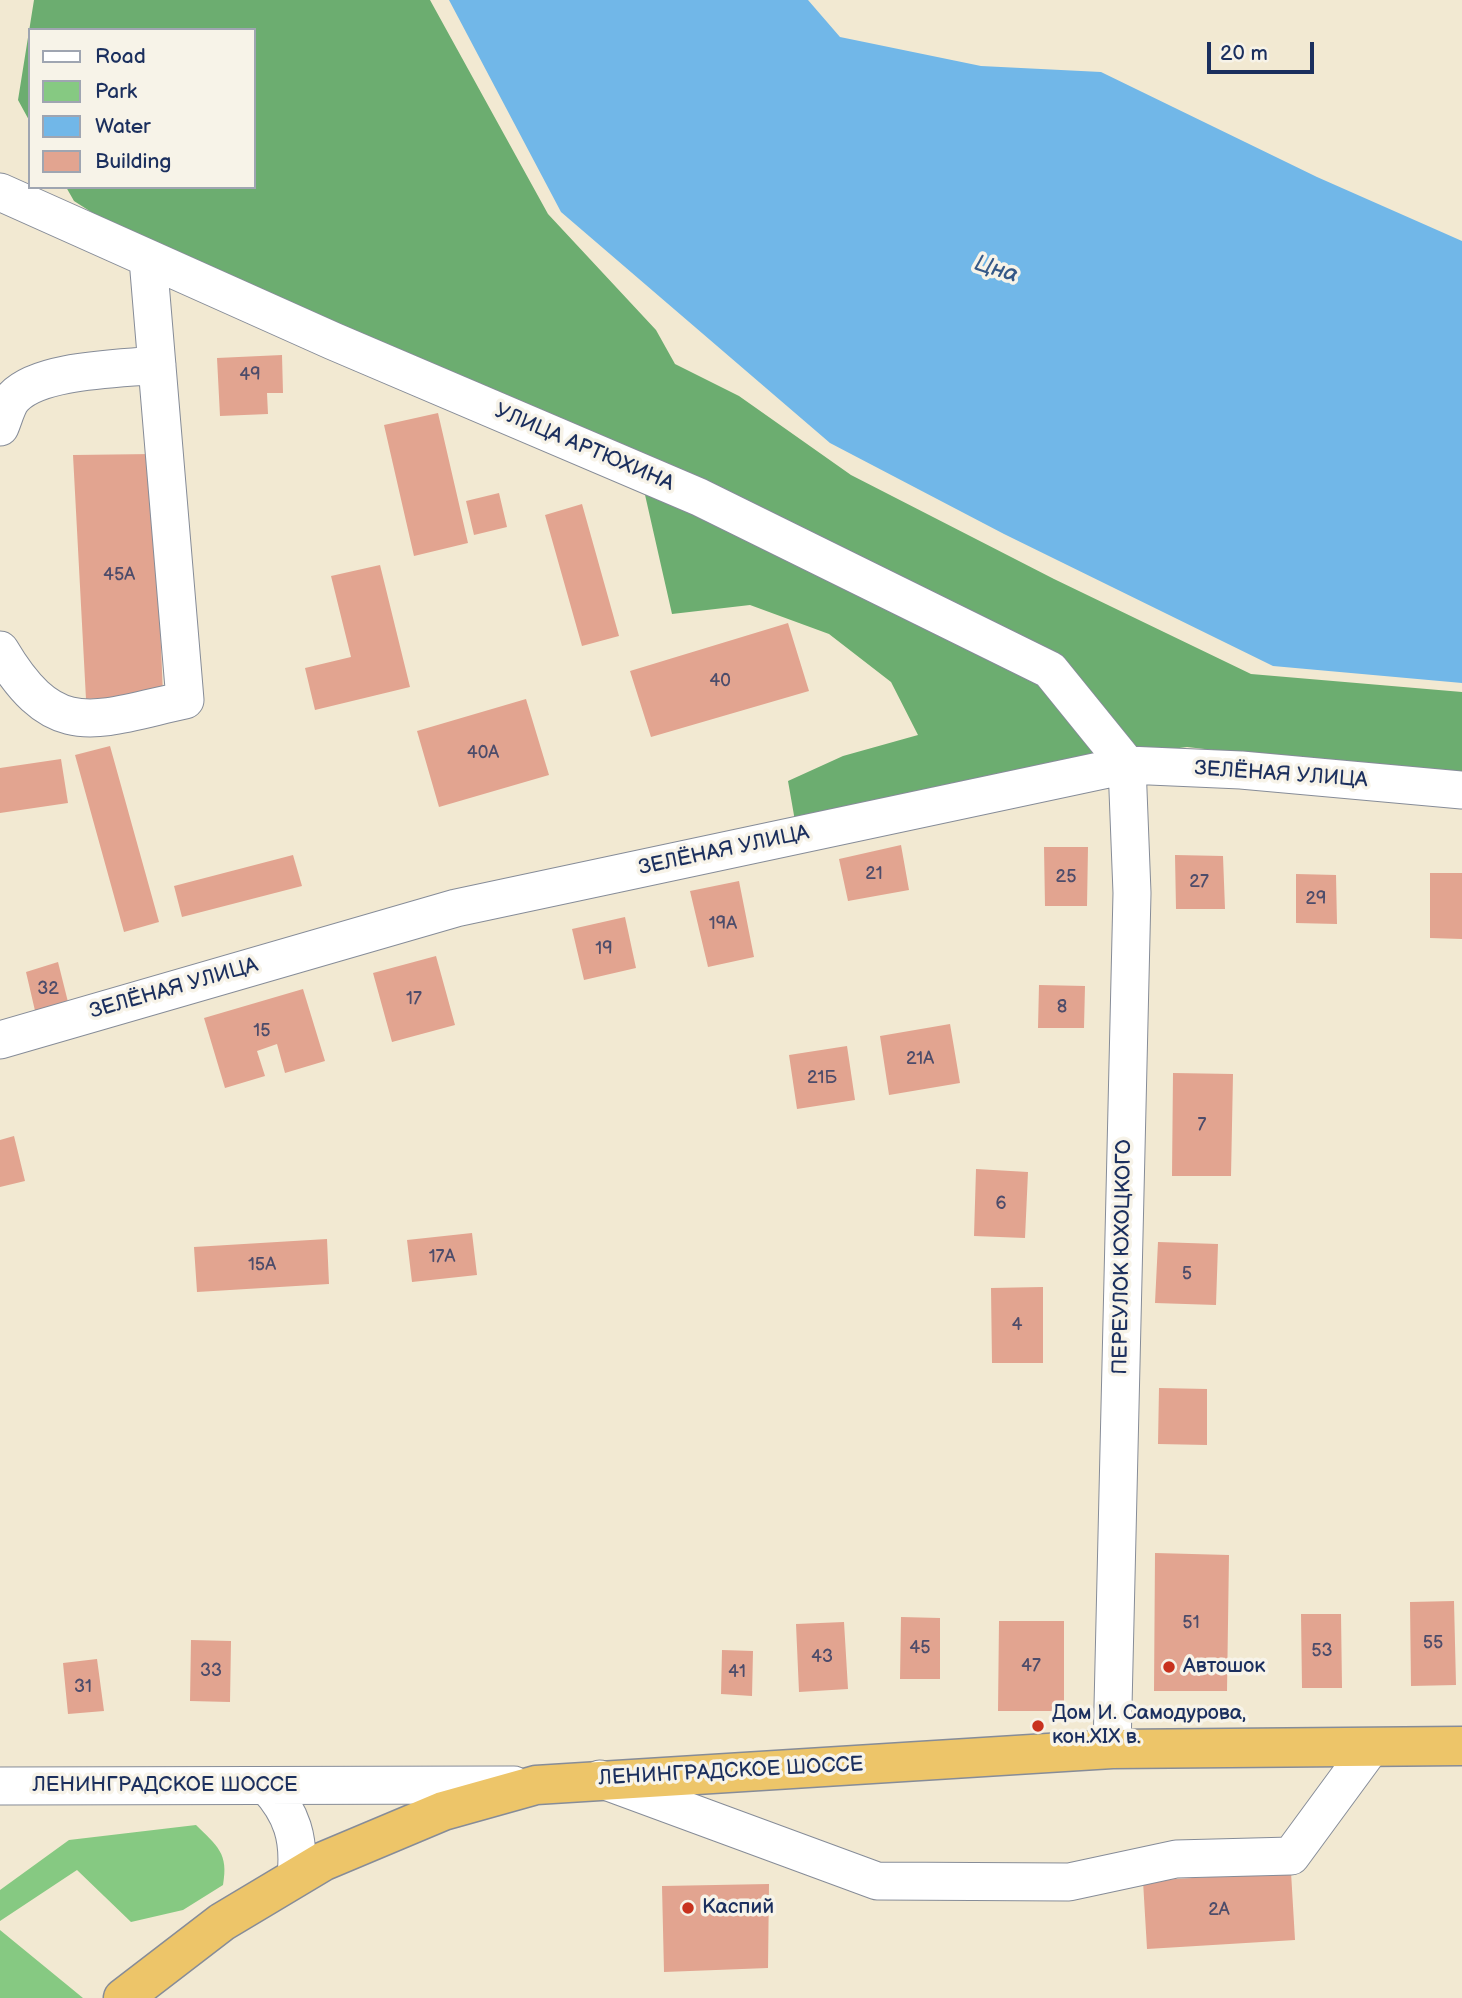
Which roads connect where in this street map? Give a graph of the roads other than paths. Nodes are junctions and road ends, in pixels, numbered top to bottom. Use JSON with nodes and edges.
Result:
{"nodes":[{"id":1,"x":0,"y":192,"type":"edge"},
{"id":2,"x":148,"y":259,"type":"junction"},
{"id":3,"x":157,"y":365,"type":"junction"},
{"id":4,"x":0,"y":427,"type":"edge"},
{"id":5,"x":0,"y":650,"type":"edge"},
{"id":6,"x":1127,"y":765,"type":"junction"},
{"id":7,"x":1462,"y":790,"type":"edge"},
{"id":8,"x":0,"y":1040,"type":"edge"},
{"id":9,"x":1462,"y":1746,"type":"edge"},
{"id":10,"x":1371,"y":1747,"type":"junction"},
{"id":11,"x":1112,"y":1749,"type":"junction"},
{"id":12,"x":599,"y":1779,"type":"junction"},
{"id":13,"x":536,"y":1785,"type":"junction"},
{"id":14,"x":0,"y":1786,"type":"edge"},
{"id":15,"x":267,"y":1786,"type":"junction"},
{"id":16,"x":296,"y":1876,"type":"junction"},
{"id":17,"x":123,"y":1998,"type":"edge"}],
"edges":[{"from":1,"to":2,"type":"street","name":"УЛИЦА АРТЮХИНА"},
{"from":2,"to":3,"type":"street"},
{"from":2,"to":6,"type":"street","name":"УЛИЦА АРТЮХИНА"},
{"from":3,"to":4,"type":"street"},
{"from":3,"to":5,"type":"street"},
{"from":6,"to":7,"type":"street","name":"ЗЕЛЁНАЯ УЛИЦА"},
{"from":6,"to":8,"type":"street","name":"ЗЕЛЁНАЯ УЛИЦА"},
{"from":6,"to":11,"type":"street","name":"ПЕРЕУЛОК ЮХОЦКОГО"},
{"from":9,"to":10,"type":"highway","name":"ЛЕНИНГРАДСКОЕ ШОССЕ"},
{"from":10,"to":11,"type":"highway","name":"ЛЕНИНГРАДСКОЕ ШОССЕ"},
{"from":10,"to":12,"type":"street"},
{"from":11,"to":12,"type":"highway","name":"ЛЕНИНГРАДСКОЕ ШОССЕ"},
{"from":12,"to":13,"type":"highway","name":"ЛЕНИНГРАДСКОЕ ШОССЕ"},
{"from":13,"to":15,"type":"street","name":"ЛЕНИНГРАДСКОЕ ШОССЕ"},
{"from":13,"to":16,"type":"highway"},
{"from":14,"to":15,"type":"street","name":"ЛЕНИНГРАДСКОЕ ШОССЕ"},
{"from":15,"to":16,"type":"street"},
{"from":16,"to":17,"type":"highway"}]}
